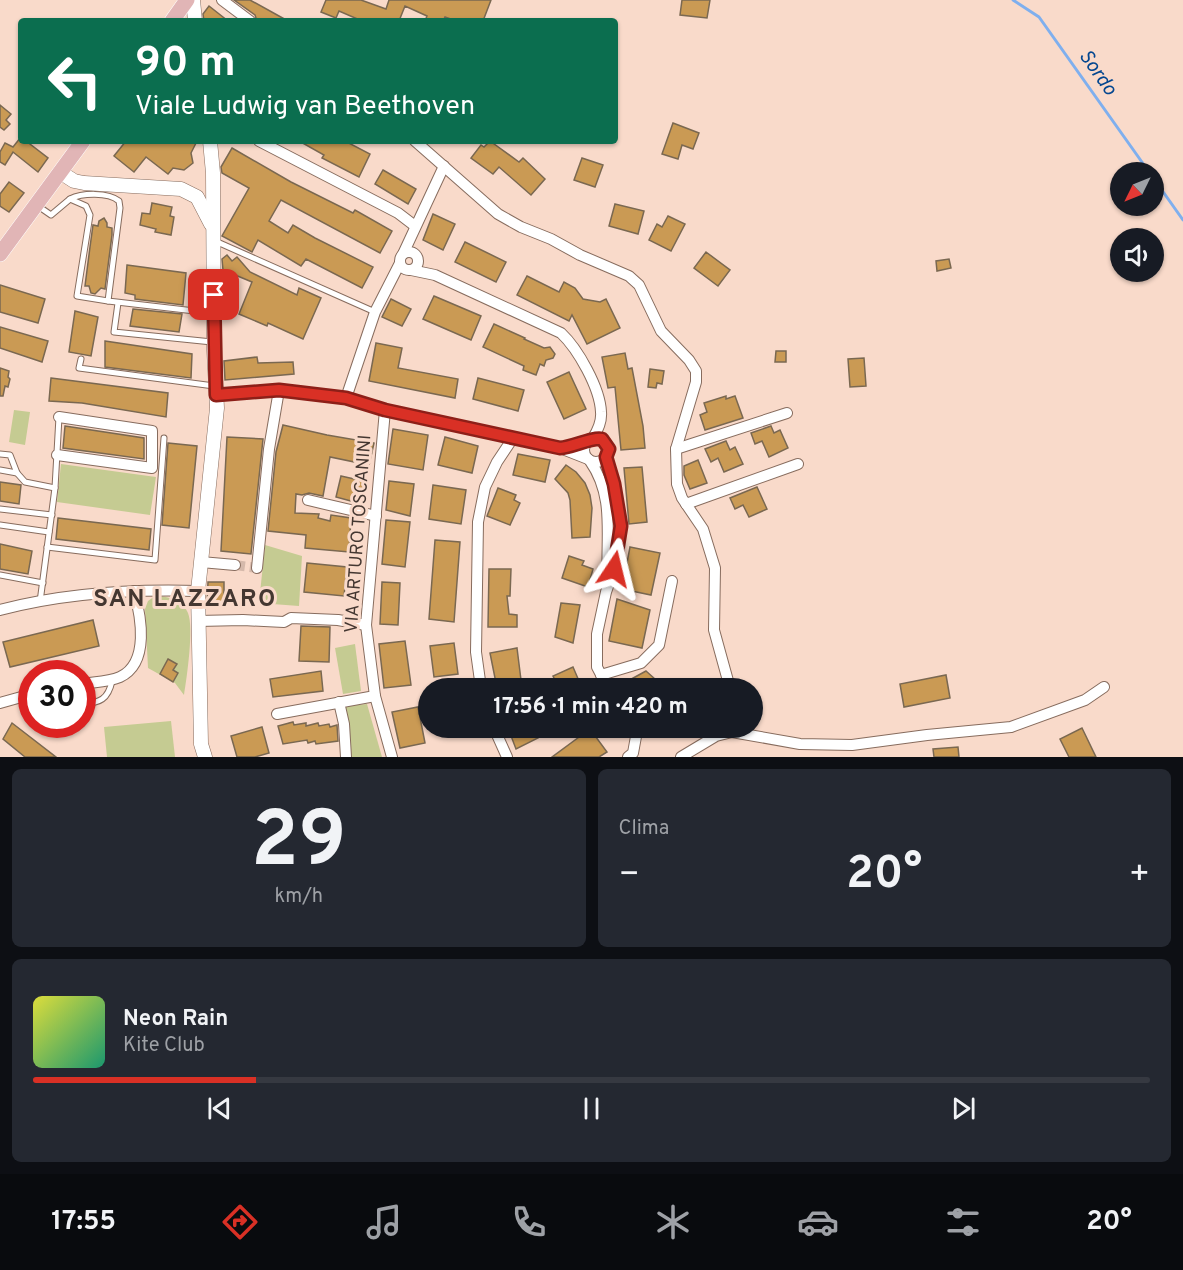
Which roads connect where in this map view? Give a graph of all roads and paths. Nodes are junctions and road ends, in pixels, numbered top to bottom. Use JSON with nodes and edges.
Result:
{"nodes":[{"id":1,"x":187,"y":0,"type":"edge"},
{"id":2,"x":193,"y":0,"type":"edge"},
{"id":3,"x":222,"y":0,"type":"edge"},
{"id":4,"x":174,"y":18,"type":"edge"},
{"id":5,"x":195,"y":18,"type":"edge"},
{"id":6,"x":246,"y":18,"type":"edge"},
{"id":7,"x":81,"y":144,"type":"edge"},
{"id":8,"x":210,"y":144,"type":"edge"},
{"id":9,"x":265,"y":144,"type":"edge"},
{"id":10,"x":418,"y":144,"type":"edge"},
{"id":11,"x":444,"y":166,"type":"junction"},
{"id":12,"x":60,"y":172,"type":"junction"},
{"id":13,"x":213,"y":190,"type":"junction"},
{"id":14,"x":197,"y":196,"type":"junction"},
{"id":15,"x":70,"y":199,"type":"junction"},
{"id":16,"x":36,"y":206,"type":"junction"},
{"id":17,"x":415,"y":226,"type":"junction"},
{"id":18,"x":214,"y":235,"type":"junction"},
{"id":19,"x":0,"y":254,"type":"edge"},
{"id":20,"x":407,"y":262,"type":"junction"},
{"id":21,"x":108,"y":301,"type":"junction"},
{"id":22,"x":118,"y":303,"type":"junction"},
{"id":23,"x":375,"y":312,"type":"junction"},
{"id":24,"x":214,"y":313,"type":"junction"},
{"id":25,"x":214,"y":342,"type":"junction"},
{"id":26,"x":81,"y":359,"type":"dead end"},
{"id":27,"x":279,"y":390,"type":"junction"},
{"id":28,"x":216,"y":391,"type":"junction"},
{"id":29,"x":346,"y":398,"type":"junction"},
{"id":30,"x":385,"y":410,"type":"junction"},
{"id":31,"x":787,"y":413,"type":"dead end"},
{"id":32,"x":59,"y":417,"type":"joint"},
{"id":33,"x":164,"y":438,"type":"dead end"},
{"id":34,"x":513,"y":438,"type":"junction"},
{"id":35,"x":591,"y":440,"type":"junction"},
{"id":36,"x":560,"y":448,"type":"junction"},
{"id":37,"x":676,"y":449,"type":"junction"},
{"id":38,"x":0,"y":454,"type":"edge"},
{"id":39,"x":57,"y":455,"type":"junction"},
{"id":40,"x":606,"y":457,"type":"junction"},
{"id":41,"x":589,"y":460,"type":"junction"},
{"id":42,"x":798,"y":464,"type":"dead end"},
{"id":43,"x":0,"y":470,"type":"edge"},
{"id":44,"x":17,"y":473,"type":"junction"},
{"id":45,"x":55,"y":488,"type":"junction"},
{"id":46,"x":308,"y":500,"type":"dead end"},
{"id":47,"x":686,"y":504,"type":"junction"},
{"id":48,"x":0,"y":509,"type":"edge"},
{"id":49,"x":52,"y":515,"type":"junction"},
{"id":50,"x":376,"y":516,"type":"junction"},
{"id":51,"x":0,"y":525,"type":"edge"},
{"id":52,"x":49,"y":532,"type":"junction"},
{"id":53,"x":47,"y":547,"type":"junction"},
{"id":54,"x":201,"y":562,"type":"junction"},
{"id":55,"x":235,"y":566,"type":"tunnel mouth"},
{"id":56,"x":257,"y":568,"type":"dead end"},
{"id":57,"x":0,"y":575,"type":"edge"},
{"id":58,"x":672,"y":581,"type":"dead end"},
{"id":59,"x":42,"y":583,"type":"junction"},
{"id":60,"x":608,"y":584,"type":"junction"},
{"id":61,"x":134,"y":591,"type":"junction"},
{"id":62,"x":198,"y":591,"type":"junction"},
{"id":63,"x":40,"y":602,"type":"junction"},
{"id":64,"x":0,"y":610,"type":"edge"},
{"id":65,"x":198,"y":621,"type":"junction"},
{"id":66,"x":366,"y":625,"type":"junction"},
{"id":67,"x":601,"y":675,"type":"junction"},
{"id":68,"x":480,"y":678,"type":"edge"},
{"id":69,"x":603,"y":678,"type":"edge"},
{"id":70,"x":727,"y":678,"type":"edge"},
{"id":71,"x":112,"y":679,"type":"junction"},
{"id":72,"x":96,"y":682,"type":"edge"},
{"id":73,"x":1104,"y":687,"type":"dead end"},
{"id":74,"x":375,"y":696,"type":"junction"},
{"id":75,"x":18,"y":698,"type":"edge"},
{"id":76,"x":339,"y":702,"type":"junction"},
{"id":77,"x":0,"y":703,"type":"edge"},
{"id":78,"x":96,"y":703,"type":"edge"},
{"id":79,"x":277,"y":714,"type":"dead end"},
{"id":80,"x":763,"y":736,"type":"edge"},
{"id":81,"x":498,"y":738,"type":"edge"},
{"id":82,"x":636,"y":738,"type":"edge"},
{"id":83,"x":713,"y":738,"type":"edge"},
{"id":84,"x":205,"y":757,"type":"edge"},
{"id":85,"x":346,"y":757,"type":"edge"},
{"id":86,"x":392,"y":757,"type":"edge"},
{"id":87,"x":507,"y":757,"type":"edge"},
{"id":88,"x":628,"y":757,"type":"edge"},
{"id":89,"x":681,"y":757,"type":"edge"}],
"edges":[{"from":1,"to":4,"type":"main road"},
{"from":2,"to":5,"type":"street"},
{"from":3,"to":6,"type":"street"},
{"from":7,"to":12,"type":"main road"},
{"from":8,"to":13,"type":"street"},
{"from":9,"to":17,"type":"street"},
{"from":10,"to":11,"type":"street"},
{"from":11,"to":17,"type":"street"},
{"from":11,"to":37,"type":"street"},
{"from":12,"to":14,"type":"street"},
{"from":12,"to":16,"type":"main road"},
{"from":13,"to":14,"type":"street"},
{"from":13,"to":18,"type":"street"},
{"from":14,"to":18,"type":"street"},
{"from":15,"to":16,"type":"lane"},
{"from":15,"to":21,"type":"lane"},
{"from":15,"to":21,"type":"lane"},
{"from":16,"to":19,"type":"main road"},
{"from":17,"to":20,"type":"street"},
{"from":18,"to":23,"type":"lane"},
{"from":18,"to":24,"type":"street"},
{"from":20,"to":23,"type":"street"},
{"from":20,"to":35,"type":"street"},
{"from":21,"to":22,"type":"lane"},
{"from":22,"to":24,"type":"lane"},
{"from":22,"to":25,"type":"lane"},
{"from":23,"to":29,"type":"street"},
{"from":24,"to":25,"type":"street"},
{"from":25,"to":28,"type":"street"},
{"from":26,"to":28,"type":"lane"},
{"from":27,"to":28,"type":"street"},
{"from":27,"to":29,"type":"street"},
{"from":27,"to":56,"type":"street"},
{"from":28,"to":54,"type":"street"},
{"from":29,"to":30,"type":"street"},
{"from":30,"to":34,"type":"street"},
{"from":30,"to":50,"type":"street","name":"VIA ARTURO TOSCANINI"},
{"from":31,"to":37,"type":"street"},
{"from":32,"to":39,"type":"lane"},
{"from":32,"to":39,"type":"street"},
{"from":33,"to":53,"type":"lane"},
{"from":34,"to":36,"type":"street"},
{"from":34,"to":68,"type":"street"},
{"from":35,"to":36,"type":"street"},
{"from":35,"to":40,"type":"street"},
{"from":35,"to":41,"type":"street"},
{"from":36,"to":41,"type":"street"},
{"from":37,"to":47,"type":"street"},
{"from":38,"to":44,"type":"lane"},
{"from":39,"to":45,"type":"lane"},
{"from":40,"to":41,"type":"street"},
{"from":40,"to":60,"type":"street"},
{"from":41,"to":60,"type":"street"},
{"from":42,"to":47,"type":"street"},
{"from":43,"to":44,"type":"lane"},
{"from":44,"to":45,"type":"lane"},
{"from":45,"to":49,"type":"lane"},
{"from":46,"to":50,"type":"street"},
{"from":47,"to":70,"type":"street"},
{"from":48,"to":49,"type":"lane"},
{"from":49,"to":52,"type":"lane"},
{"from":50,"to":66,"type":"street","name":"VIA ARTURO TOSCANINI"},
{"from":51,"to":52,"type":"lane"},
{"from":52,"to":53,"type":"lane"},
{"from":53,"to":59,"type":"lane"},
{"from":54,"to":55,"type":"street"},
{"from":54,"to":62,"type":"street"},
{"from":57,"to":59,"type":"lane"},
{"from":58,"to":67,"type":"street"},
{"from":59,"to":63,"type":"lane"},
{"from":60,"to":67,"type":"street"},
{"from":61,"to":62,"type":"street"},
{"from":61,"to":63,"type":"street"},
{"from":61,"to":71,"type":"street"},
{"from":62,"to":65,"type":"street"},
{"from":63,"to":64,"type":"street"},
{"from":65,"to":66,"type":"street"},
{"from":65,"to":84,"type":"street"},
{"from":66,"to":74,"type":"street","name":"VIA ARTURO TOSCANINI"},
{"from":67,"to":69,"type":"street"},
{"from":71,"to":72,"type":"street"},
{"from":71,"to":78,"type":"lane"},
{"from":73,"to":80,"type":"street"},
{"from":74,"to":76,"type":"street"},
{"from":74,"to":86,"type":"street","name":"VIA ARTURO TOSCANINI"},
{"from":75,"to":77,"type":"street"},
{"from":76,"to":79,"type":"street"},
{"from":76,"to":85,"type":"street"},
{"from":81,"to":87,"type":"street"},
{"from":82,"to":88,"type":"street"},
{"from":83,"to":89,"type":"street"}]}
